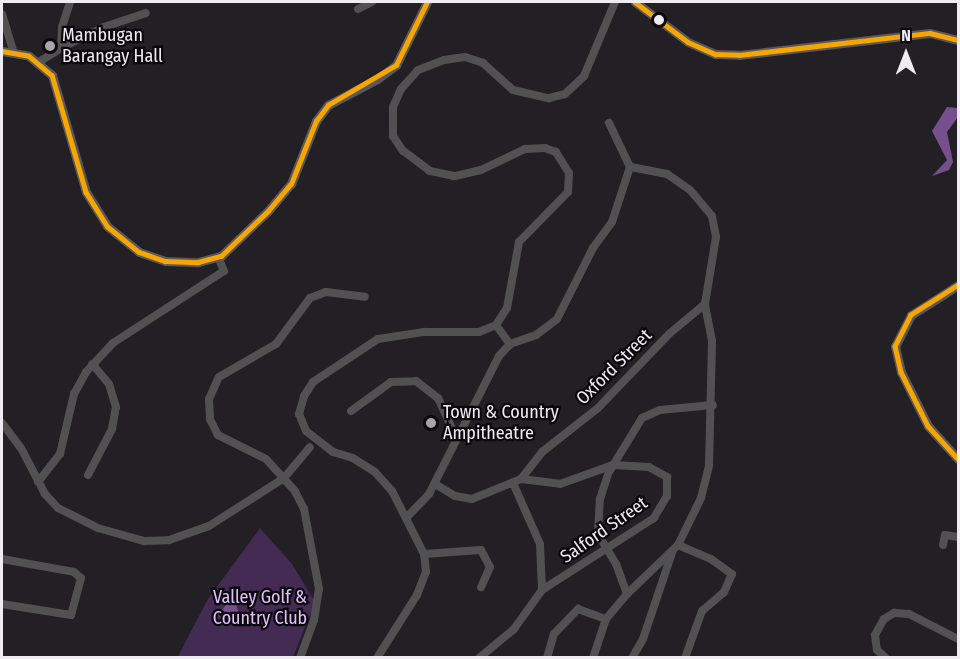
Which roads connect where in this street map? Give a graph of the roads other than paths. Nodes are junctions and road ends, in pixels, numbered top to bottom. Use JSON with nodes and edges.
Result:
{"nodes":[{"id":1,"x":70,"y":2,"type":"edge"},
{"id":2,"x":372,"y":2,"type":"edge"},
{"id":3,"x":427,"y":2,"type":"edge"},
{"id":4,"x":615,"y":2,"type":"edge"},
{"id":5,"x":635,"y":2,"type":"edge"},
{"id":6,"x":358,"y":9,"type":"dead end"},
{"id":7,"x":146,"y":13,"type":"dead end"},
{"id":8,"x":2,"y":14,"type":"edge"},
{"id":9,"x":958,"y":40,"type":"edge"},
{"id":10,"x":61,"y":48,"type":"junction"},
{"id":11,"x":2,"y":51,"type":"edge"},
{"id":12,"x":13,"y":51,"type":"junction"},
{"id":13,"x":39,"y":62,"type":"junction"},
{"id":14,"x":609,"y":123,"type":"dead end"},
{"id":15,"x":630,"y":167,"type":"junction"},
{"id":16,"x":218,"y":257,"type":"junction"},
{"id":17,"x":958,"y":285,"type":"edge"},
{"id":18,"x":365,"y":297,"type":"dead end"},
{"id":19,"x":705,"y":304,"type":"junction"},
{"id":20,"x":496,"y":325,"type":"junction"},
{"id":21,"x":510,"y":344,"type":"junction"},
{"id":22,"x":92,"y":364,"type":"junction"},
{"id":23,"x":713,"y":405,"type":"junction"},
{"id":24,"x":351,"y":411,"type":"dead end"},
{"id":25,"x":2,"y":423,"type":"edge"},
{"id":26,"x":456,"y":437,"type":"junction"},
{"id":27,"x":310,"y":447,"type":"dead end"},
{"id":28,"x":958,"y":459,"type":"edge"},
{"id":29,"x":613,"y":465,"type":"junction"},
{"id":30,"x":88,"y":475,"type":"dead end"},
{"id":31,"x":284,"y":478,"type":"junction"},
{"id":32,"x":517,"y":481,"type":"junction"},
{"id":33,"x":38,"y":482,"type":"junction"},
{"id":34,"x":435,"y":484,"type":"junction"},
{"id":35,"x":407,"y":517,"type":"junction"},
{"id":36,"x":958,"y":537,"type":"edge"},
{"id":37,"x":943,"y":545,"type":"dead end"},
{"id":38,"x":675,"y":548,"type":"junction"},
{"id":39,"x":604,"y":549,"type":"junction"},
{"id":40,"x":424,"y":554,"type":"junction"},
{"id":41,"x":2,"y":559,"type":"edge"},
{"id":42,"x":481,"y":587,"type":"dead end"},
{"id":43,"x":542,"y":590,"type":"junction"},
{"id":44,"x":627,"y":594,"type":"junction"},
{"id":45,"x":2,"y":604,"type":"edge"},
{"id":46,"x":606,"y":620,"type":"junction"},
{"id":47,"x":958,"y":639,"type":"edge"},
{"id":48,"x":487,"y":655,"type":"edge"},
{"id":49,"x":300,"y":657,"type":"edge"},
{"id":50,"x":377,"y":657,"type":"edge"},
{"id":51,"x":478,"y":657,"type":"edge"},
{"id":52,"x":547,"y":657,"type":"edge"},
{"id":53,"x":593,"y":657,"type":"edge"},
{"id":54,"x":632,"y":657,"type":"edge"},
{"id":55,"x":685,"y":657,"type":"edge"},
{"id":56,"x":886,"y":657,"type":"edge"}],
"edges":[{"from":1,"to":10,"type":"street"},
{"from":2,"to":6,"type":"street"},
{"from":3,"to":16,"type":"main road"},
{"from":4,"to":20,"type":"street"},
{"from":5,"to":9,"type":"main road"},
{"from":7,"to":10,"type":"street"},
{"from":8,"to":12,"type":"street"},
{"from":10,"to":13,"type":"street"},
{"from":11,"to":12,"type":"main road"},
{"from":12,"to":13,"type":"main road"},
{"from":13,"to":16,"type":"main road"},
{"from":14,"to":15,"type":"street"},
{"from":15,"to":19,"type":"street"},
{"from":15,"to":21,"type":"street"},
{"from":16,"to":22,"type":"street"},
{"from":17,"to":28,"type":"main road"},
{"from":18,"to":31,"type":"street"},
{"from":19,"to":23,"type":"street"},
{"from":19,"to":32,"type":"street","name":"Oxford Street"},
{"from":20,"to":21,"type":"street"},
{"from":20,"to":35,"type":"street"},
{"from":21,"to":26,"type":"street"},
{"from":22,"to":30,"type":"street"},
{"from":22,"to":33,"type":"street"},
{"from":23,"to":29,"type":"street"},
{"from":23,"to":38,"type":"street"},
{"from":24,"to":26,"type":"street"},
{"from":25,"to":33,"type":"street"},
{"from":26,"to":34,"type":"street"},
{"from":27,"to":31,"type":"street"},
{"from":29,"to":32,"type":"street","name":"Salford Street"},
{"from":29,"to":39,"type":"street"},
{"from":29,"to":39,"type":"street","name":"Salford Street"},
{"from":31,"to":33,"type":"street"},
{"from":31,"to":49,"type":"street"},
{"from":32,"to":34,"type":"street","name":"Salford Street"},
{"from":32,"to":43,"type":"street"},
{"from":34,"to":35,"type":"street"},
{"from":35,"to":40,"type":"street"},
{"from":36,"to":37,"type":"street"},
{"from":38,"to":44,"type":"street"},
{"from":38,"to":54,"type":"street"},
{"from":38,"to":55,"type":"street"},
{"from":39,"to":43,"type":"street","name":"Salford Street"},
{"from":39,"to":44,"type":"street"},
{"from":40,"to":42,"type":"street"},
{"from":40,"to":50,"type":"street"},
{"from":41,"to":45,"type":"street"},
{"from":43,"to":48,"type":"street"},
{"from":44,"to":46,"type":"street"},
{"from":46,"to":52,"type":"street"},
{"from":46,"to":53,"type":"street"},
{"from":47,"to":56,"type":"street"},
{"from":48,"to":51,"type":"street"}]}
